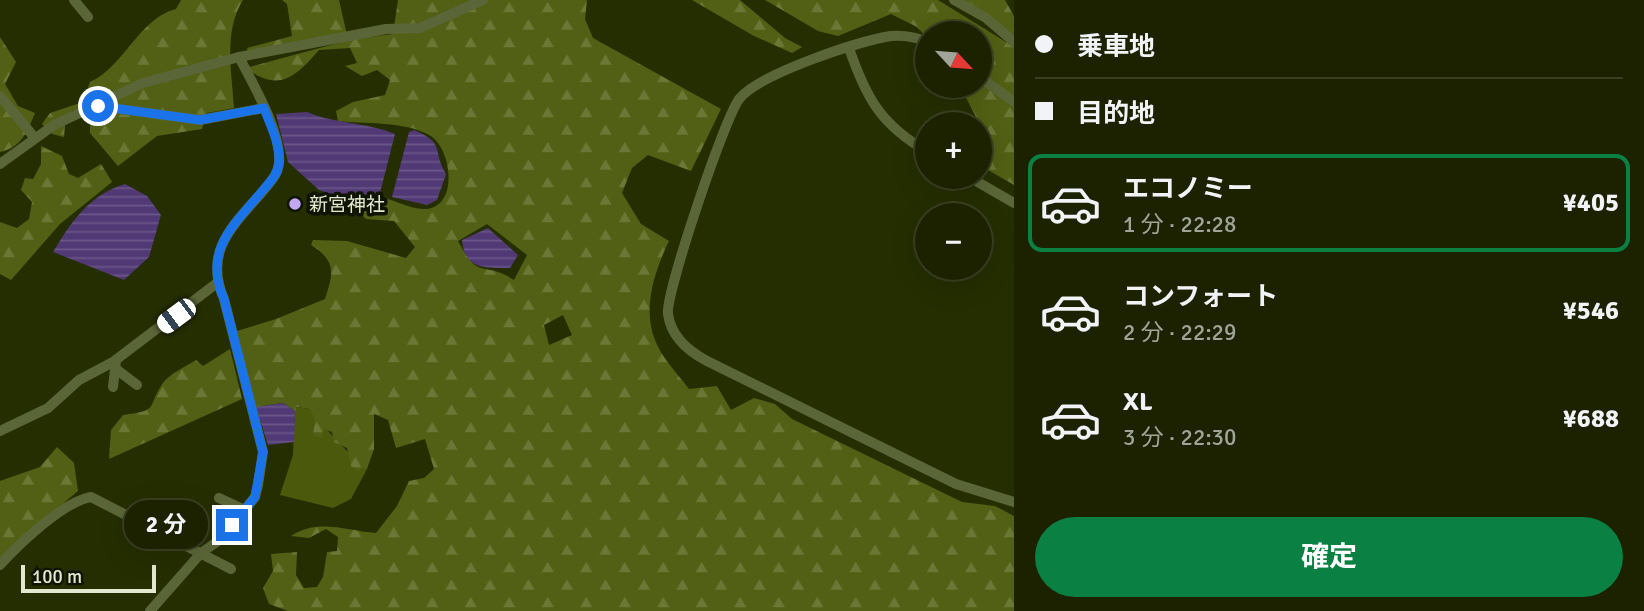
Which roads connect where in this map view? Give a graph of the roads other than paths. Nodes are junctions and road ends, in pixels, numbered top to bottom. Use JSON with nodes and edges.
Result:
{"nodes":[{"id":1,"x":74,"y":0,"type":"edge"},
{"id":2,"x":483,"y":0,"type":"edge"},
{"id":3,"x":954,"y":0,"type":"edge"},
{"id":4,"x":88,"y":17,"type":"dead end"},
{"id":5,"x":915,"y":38,"type":"edge"},
{"id":6,"x":1014,"y":42,"type":"edge"},
{"id":7,"x":849,"y":48,"type":"junction"},
{"id":8,"x":239,"y":57,"type":"junction"},
{"id":9,"x":992,"y":86,"type":"edge"},
{"id":10,"x":0,"y":96,"type":"edge"},
{"id":11,"x":1014,"y":102,"type":"edge"},
{"id":12,"x":98,"y":106,"type":"junction"},
{"id":13,"x":264,"y":108,"type":"junction"},
{"id":14,"x":34,"y":136,"type":"junction"},
{"id":15,"x":915,"y":143,"type":"edge"},
{"id":16,"x":0,"y":164,"type":"edge"},
{"id":17,"x":990,"y":189,"type":"edge"},
{"id":18,"x":1014,"y":203,"type":"edge"},
{"id":19,"x":218,"y":284,"type":"junction"},
{"id":20,"x":116,"y":365,"type":"junction"},
{"id":21,"x":137,"y":386,"type":"dead end"},
{"id":22,"x":113,"y":387,"type":"dead end"},
{"id":23,"x":0,"y":431,"type":"edge"},
{"id":24,"x":219,"y":498,"type":"dead end"},
{"id":25,"x":1014,"y":502,"type":"edge"},
{"id":26,"x":245,"y":510,"type":"junction"},
{"id":27,"x":201,"y":553,"type":"junction"},
{"id":28,"x":0,"y":565,"type":"edge"},
{"id":29,"x":231,"y":569,"type":"dead end"},
{"id":30,"x":150,"y":611,"type":"edge"}],
"edges":[{"from":1,"to":4,"type":"street"},
{"from":2,"to":8,"type":"street"},
{"from":3,"to":6,"type":"street"},
{"from":5,"to":7,"type":"street"},
{"from":7,"to":15,"type":"street"},
{"from":7,"to":25,"type":"street"},
{"from":8,"to":12,"type":"street"},
{"from":8,"to":13,"type":"street"},
{"from":9,"to":11,"type":"street"},
{"from":10,"to":14,"type":"street"},
{"from":12,"to":13,"type":"street"},
{"from":12,"to":14,"type":"street"},
{"from":13,"to":19,"type":"street"},
{"from":14,"to":16,"type":"street"},
{"from":17,"to":18,"type":"street"},
{"from":19,"to":20,"type":"street"},
{"from":19,"to":26,"type":"street"},
{"from":20,"to":21,"type":"street"},
{"from":20,"to":22,"type":"street"},
{"from":20,"to":23,"type":"street"},
{"from":24,"to":26,"type":"street"},
{"from":26,"to":27,"type":"street"},
{"from":27,"to":28,"type":"street"},
{"from":27,"to":29,"type":"street"},
{"from":27,"to":30,"type":"street"}]}
